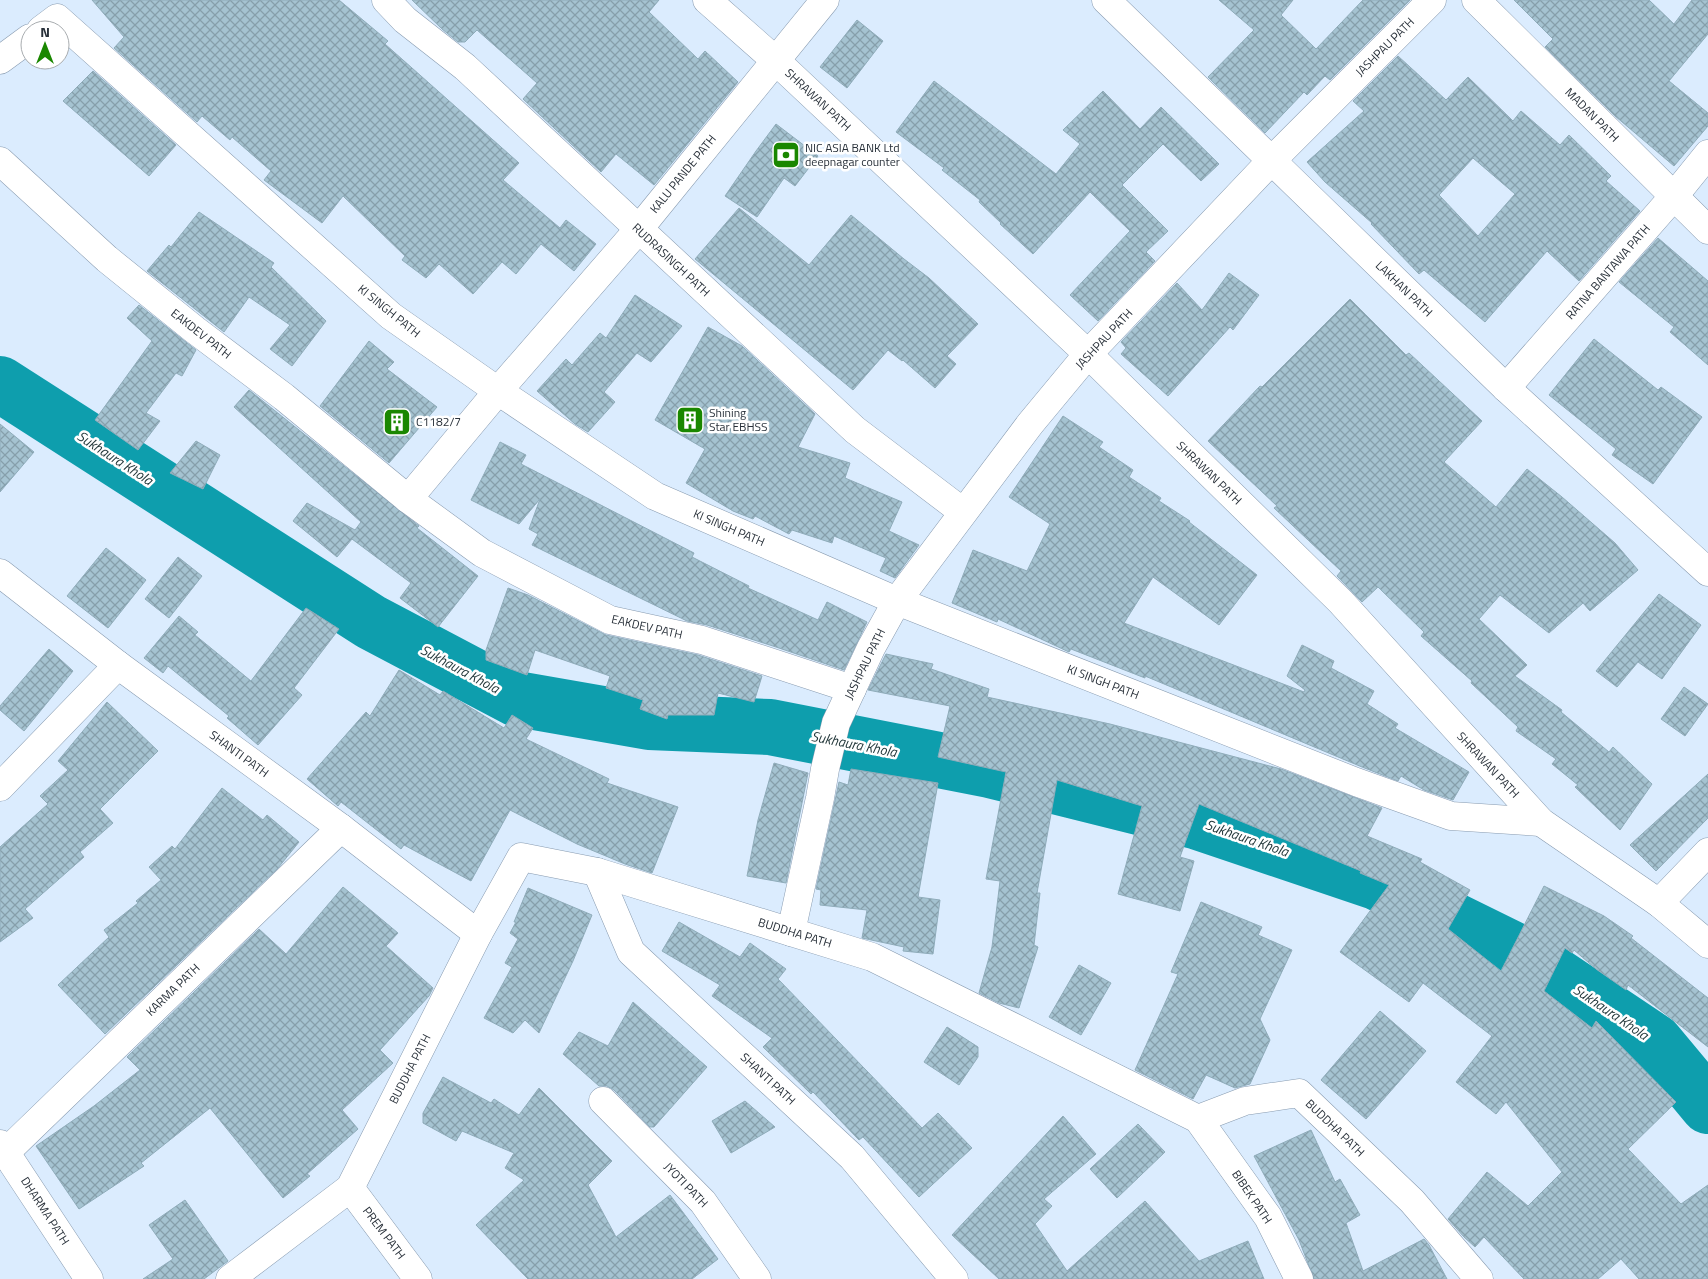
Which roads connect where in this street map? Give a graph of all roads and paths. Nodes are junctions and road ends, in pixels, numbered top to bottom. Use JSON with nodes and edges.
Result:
{"nodes":[{"id":1,"x":386,"y":0,"type":"edge"},
{"id":2,"x":707,"y":0,"type":"edge"},
{"id":3,"x":825,"y":0,"type":"edge"},
{"id":4,"x":1106,"y":0,"type":"edge"},
{"id":5,"x":1432,"y":0,"type":"edge"},
{"id":6,"x":1476,"y":0,"type":"edge"},
{"id":7,"x":47,"y":16,"type":"edge"},
{"id":8,"x":20,"y":45,"type":"edge"},
{"id":9,"x":0,"y":60,"type":"edge"},
{"id":10,"x":775,"y":60,"type":"junction"},
{"id":11,"x":1708,"y":154,"type":"edge"},
{"id":12,"x":1272,"y":160,"type":"junction"},
{"id":13,"x":0,"y":161,"type":"edge"},
{"id":14,"x":1674,"y":196,"type":"junction"},
{"id":15,"x":638,"y":230,"type":"junction"},
{"id":16,"x":1708,"y":230,"type":"edge"},
{"id":17,"x":1088,"y":354,"type":"junction"},
{"id":18,"x":1506,"y":388,"type":"junction"},
{"id":19,"x":498,"y":391,"type":"junction"},
{"id":20,"x":408,"y":499,"type":"junction"},
{"id":21,"x":963,"y":512,"type":"junction"},
{"id":22,"x":1708,"y":572,"type":"edge"},
{"id":23,"x":0,"y":573,"type":"edge"},
{"id":24,"x":897,"y":601,"type":"junction"},
{"id":25,"x":118,"y":665,"type":"junction"},
{"id":26,"x":852,"y":689,"type":"junction"},
{"id":27,"x":0,"y":787,"type":"edge"},
{"id":28,"x":1541,"y":822,"type":"junction"},
{"id":29,"x":341,"y":828,"type":"junction"},
{"id":30,"x":1708,"y":852,"type":"edge"},
{"id":31,"x":597,"y":872,"type":"junction"},
{"id":32,"x":1659,"y":903,"type":"junction"},
{"id":33,"x":791,"y":932,"type":"junction"},
{"id":34,"x":478,"y":934,"type":"junction"},
{"id":35,"x":1708,"y":944,"type":"edge"},
{"id":36,"x":603,"y":1101,"type":"dead end"},
{"id":37,"x":1198,"y":1120,"type":"junction"},
{"id":38,"x":3,"y":1148,"type":"edge"},
{"id":39,"x":350,"y":1188,"type":"junction"},
{"id":40,"x":89,"y":1279,"type":"edge"},
{"id":41,"x":230,"y":1279,"type":"edge"},
{"id":42,"x":418,"y":1279,"type":"edge"},
{"id":43,"x":758,"y":1279,"type":"edge"},
{"id":44,"x":954,"y":1279,"type":"edge"},
{"id":45,"x":1299,"y":1279,"type":"edge"},
{"id":46,"x":1479,"y":1279,"type":"edge"}],
"edges":[{"from":1,"to":15,"type":"street","name":"RUDRASINGH PATH"},
{"from":2,"to":10,"type":"street","name":"SHRAWAN PATH"},
{"from":3,"to":10,"type":"street","name":"KALU PANDE PATH"},
{"from":4,"to":12,"type":"street","name":"LAKHAN PATH"},
{"from":5,"to":12,"type":"street","name":"JASHPAU PATH"},
{"from":6,"to":14,"type":"street","name":"MADAN PATH"},
{"from":7,"to":19,"type":"street","name":"KI SINGH PATH"},
{"from":8,"to":9,"type":"street"},
{"from":10,"to":15,"type":"street","name":"KALU PANDE PATH"},
{"from":10,"to":17,"type":"street","name":"SHRAWAN PATH"},
{"from":11,"to":14,"type":"street","name":"RATNA BANTAWA PATH"},
{"from":12,"to":17,"type":"street","name":"JASHPAU PATH"},
{"from":12,"to":18,"type":"street","name":"LAKHAN PATH"},
{"from":13,"to":20,"type":"street","name":"EAKDEV PATH"},
{"from":14,"to":16,"type":"street","name":"MADAN PATH"},
{"from":14,"to":18,"type":"street","name":"RATNA BANTAWA PATH"},
{"from":15,"to":19,"type":"street","name":"KALU PANDE PATH"},
{"from":15,"to":21,"type":"street","name":"RUDRASINGH PATH"},
{"from":17,"to":21,"type":"street","name":"JASHPAU PATH"},
{"from":17,"to":28,"type":"street","name":"SHRAWAN PATH"},
{"from":18,"to":22,"type":"street","name":"LAKHAN PATH"},
{"from":19,"to":20,"type":"street"},
{"from":19,"to":24,"type":"street","name":"KI SINGH PATH"},
{"from":20,"to":26,"type":"street","name":"EAKDEV PATH"},
{"from":21,"to":24,"type":"street","name":"JASHPAU PATH"},
{"from":23,"to":25,"type":"street","name":"SHANTI PATH"},
{"from":24,"to":26,"type":"street","name":"JASHPAU PATH"},
{"from":24,"to":28,"type":"street","name":"KI SINGH PATH"},
{"from":25,"to":27,"type":"street"},
{"from":25,"to":29,"type":"street","name":"SHANTI PATH"},
{"from":26,"to":33,"type":"street","name":"JASHPAU PATH"},
{"from":28,"to":32,"type":"street","name":"SHRAWAN PATH"},
{"from":29,"to":34,"type":"street","name":"SHANTI PATH"},
{"from":29,"to":38,"type":"street","name":"KARMA PATH"},
{"from":30,"to":32,"type":"street"},
{"from":31,"to":33,"type":"street","name":"BUDDHA PATH"},
{"from":31,"to":34,"type":"street","name":"BUDDHA PATH"},
{"from":31,"to":44,"type":"street","name":"SHANTI PATH"},
{"from":32,"to":35,"type":"street","name":"SHRAWAN PATH"},
{"from":33,"to":37,"type":"street","name":"BUDDHA PATH"},
{"from":34,"to":39,"type":"street","name":"BUDDHA PATH"},
{"from":36,"to":43,"type":"street","name":"JYOTI PATH"},
{"from":37,"to":45,"type":"street","name":"BIBEK PATH"},
{"from":37,"to":46,"type":"street","name":"BUDDHA PATH"},
{"from":38,"to":40,"type":"street","name":"DHARMA PATH"},
{"from":39,"to":41,"type":"street","name":"BUDDHA PATH"},
{"from":39,"to":42,"type":"street","name":"PREM PATH"}]}
